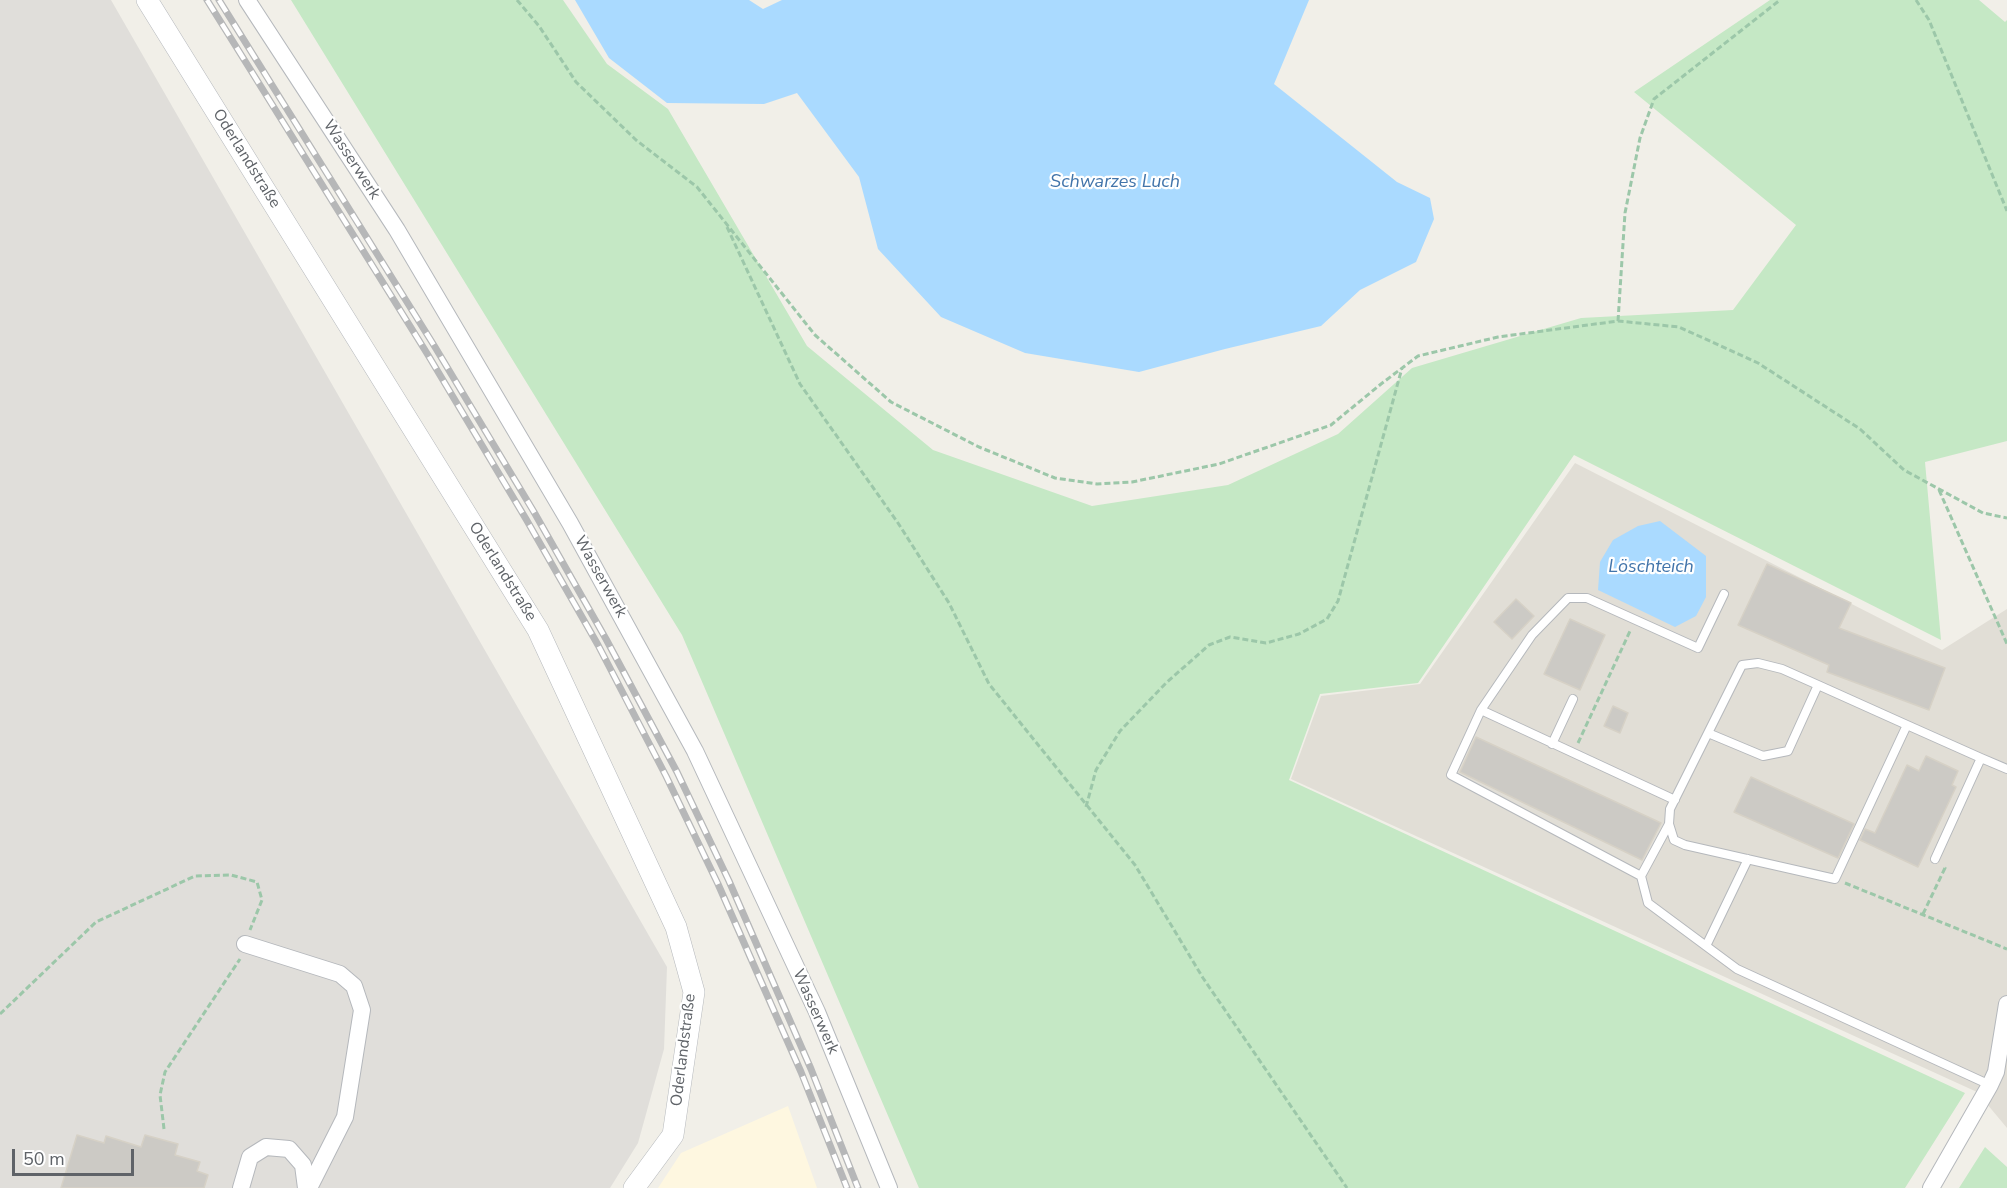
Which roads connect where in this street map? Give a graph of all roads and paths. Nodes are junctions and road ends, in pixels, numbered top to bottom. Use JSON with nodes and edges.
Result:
{"nodes":[{"id":1,"x":147,"y":0,"type":"edge"},
{"id":2,"x":246,"y":0,"type":"edge"},
{"id":3,"x":517,"y":0,"type":"edge"},
{"id":4,"x":1780,"y":0,"type":"edge"},
{"id":5,"x":1916,"y":0,"type":"edge"},
{"id":6,"x":2007,"y":211,"type":"edge"},
{"id":7,"x":724,"y":221,"type":"junction"},
{"id":8,"x":1618,"y":321,"type":"junction"},
{"id":9,"x":1402,"y":368,"type":"junction"},
{"id":10,"x":1938,"y":488,"type":"junction"},
{"id":11,"x":2007,"y":518,"type":"edge"},
{"id":12,"x":1724,"y":594,"type":"dead end"},
{"id":13,"x":1636,"y":619,"type":"junction"},
{"id":14,"x":2007,"y":644,"type":"edge"},
{"id":15,"x":1818,"y":685,"type":"junction"},
{"id":16,"x":1573,"y":699,"type":"dead end"},
{"id":17,"x":1481,"y":710,"type":"junction"},
{"id":18,"x":1907,"y":724,"type":"junction"},
{"id":19,"x":1708,"y":734,"type":"junction"},
{"id":20,"x":1552,"y":744,"type":"junction"},
{"id":21,"x":1573,"y":754,"type":"junction"},
{"id":22,"x":1981,"y":758,"type":"junction"},
{"id":23,"x":2007,"y":769,"type":"edge"},
{"id":24,"x":1675,"y":800,"type":"junction"},
{"id":25,"x":1086,"y":807,"type":"junction"},
{"id":26,"x":1669,"y":824,"type":"junction"},
{"id":27,"x":1748,"y":860,"type":"junction"},
{"id":28,"x":1935,"y":860,"type":"joint"},
{"id":29,"x":1641,"y":876,"type":"junction"},
{"id":30,"x":1835,"y":879,"type":"junction"},
{"id":31,"x":1923,"y":914,"type":"junction"},
{"id":32,"x":244,"y":944,"type":"junction"},
{"id":33,"x":1706,"y":946,"type":"junction"},
{"id":34,"x":2007,"y":949,"type":"edge"},
{"id":35,"x":2007,"y":1004,"type":"edge"},
{"id":36,"x":0,"y":1014,"type":"edge"},
{"id":37,"x":1997,"y":1078,"type":"junction"},
{"id":38,"x":164,"y":1129,"type":"dead end"},
{"id":39,"x":241,"y":1188,"type":"edge"},
{"id":40,"x":307,"y":1188,"type":"edge"},
{"id":41,"x":634,"y":1188,"type":"edge"},
{"id":42,"x":889,"y":1188,"type":"edge"},
{"id":43,"x":1347,"y":1188,"type":"edge"},
{"id":44,"x":1931,"y":1188,"type":"edge"}],
"edges":[{"from":1,"to":41,"type":"street","name":"Oderlandstraße"},
{"from":2,"to":42,"type":"street","name":"Wasserwerk"},
{"from":3,"to":7,"type":"path"},
{"from":4,"to":8,"type":"path"},
{"from":5,"to":6,"type":"path"},
{"from":7,"to":9,"type":"path"},
{"from":7,"to":25,"type":"path"},
{"from":8,"to":9,"type":"path"},
{"from":8,"to":10,"type":"path"},
{"from":9,"to":25,"type":"path"},
{"from":10,"to":11,"type":"path"},
{"from":10,"to":14,"type":"path"},
{"from":12,"to":13,"type":"lane"},
{"from":13,"to":17,"type":"lane"},
{"from":13,"to":21,"type":"path"},
{"from":15,"to":18,"type":"lane"},
{"from":15,"to":19,"type":"lane"},
{"from":15,"to":19,"type":"lane"},
{"from":16,"to":20,"type":"lane"},
{"from":17,"to":20,"type":"lane"},
{"from":17,"to":29,"type":"lane"},
{"from":18,"to":22,"type":"lane"},
{"from":18,"to":30,"type":"lane"},
{"from":19,"to":24,"type":"lane"},
{"from":20,"to":21,"type":"lane"},
{"from":21,"to":24,"type":"lane"},
{"from":22,"to":23,"type":"lane"},
{"from":22,"to":28,"type":"lane"},
{"from":24,"to":26,"type":"lane"},
{"from":25,"to":43,"type":"path"},
{"from":26,"to":27,"type":"lane"},
{"from":26,"to":29,"type":"lane"},
{"from":27,"to":30,"type":"lane"},
{"from":27,"to":33,"type":"lane"},
{"from":28,"to":31,"type":"path"},
{"from":29,"to":33,"type":"lane"},
{"from":30,"to":31,"type":"path"},
{"from":31,"to":34,"type":"path"},
{"from":32,"to":36,"type":"path"},
{"from":32,"to":38,"type":"path"},
{"from":32,"to":40,"type":"street"},
{"from":33,"to":37,"type":"lane"},
{"from":35,"to":37,"type":"street"},
{"from":37,"to":44,"type":"street"},
{"from":39,"to":40,"type":"street"}]}
